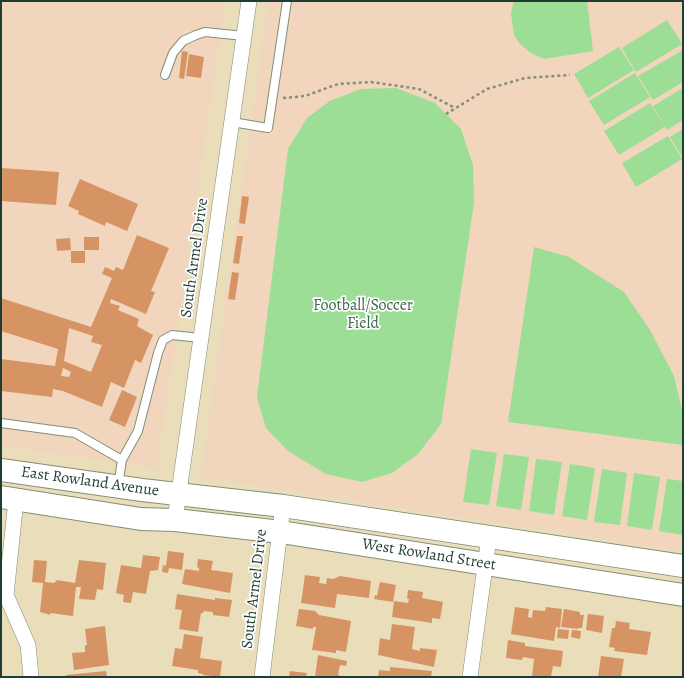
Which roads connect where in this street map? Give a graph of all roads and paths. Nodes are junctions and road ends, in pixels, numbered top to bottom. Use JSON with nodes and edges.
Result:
{"nodes":[{"id":1,"x":249,"y":1,"type":"edge"},
{"id":2,"x":287,"y":1,"type":"edge"},
{"id":3,"x":244,"y":36,"type":"junction"},
{"id":4,"x":165,"y":74,"type":"dead end"},
{"id":5,"x":570,"y":75,"type":"dead end"},
{"id":6,"x":273,"y":98,"type":"junction"},
{"id":7,"x":455,"y":108,"type":"junction"},
{"id":8,"x":446,"y":114,"type":"dead end"},
{"id":9,"x":232,"y":122,"type":"junction"},
{"id":10,"x":201,"y":338,"type":"junction"},
{"id":11,"x":1,"y":423,"type":"edge"},
{"id":12,"x":122,"y":460,"type":"junction"},
{"id":13,"x":1,"y":470,"type":"edge"},
{"id":14,"x":118,"y":487,"type":"junction"},
{"id":15,"x":179,"y":494,"type":"junction"},
{"id":16,"x":8,"y":498,"type":"edge"},
{"id":17,"x":283,"y":506,"type":"junction"},
{"id":18,"x":175,"y":520,"type":"junction"},
{"id":19,"x":281,"y":532,"type":"junction"},
{"id":20,"x":488,"y":537,"type":"junction"},
{"id":21,"x":486,"y":563,"type":"junction"},
{"id":22,"x":683,"y":566,"type":"edge"},
{"id":23,"x":683,"y":595,"type":"edge"},
{"id":24,"x":31,"y":677,"type":"edge"},
{"id":25,"x":262,"y":677,"type":"edge"},
{"id":26,"x":470,"y":677,"type":"edge"}],
"edges":[{"from":1,"to":3,"type":"street","name":"South Armel Drive"},
{"from":2,"to":6,"type":"lane"},
{"from":3,"to":4,"type":"lane"},
{"from":3,"to":9,"type":"street","name":"South Armel Drive"},
{"from":5,"to":7,"type":"path"},
{"from":6,"to":7,"type":"path"},
{"from":6,"to":9,"type":"lane"},
{"from":7,"to":8,"type":"path"},
{"from":9,"to":10,"type":"street","name":"South Armel Drive"},
{"from":10,"to":12,"type":"lane"},
{"from":10,"to":15,"type":"street","name":"South Armel Drive"},
{"from":11,"to":12,"type":"lane"},
{"from":12,"to":14,"type":"lane"},
{"from":13,"to":14,"type":"main road","name":"East Rowland Avenue"},
{"from":14,"to":15,"type":"main road","name":"East Rowland Avenue"},
{"from":15,"to":17,"type":"main road","name":"West Rowland Street"},
{"from":15,"to":18,"type":"street","name":"South Armel Drive"},
{"from":16,"to":18,"type":"main road","name":"East Rowland Avenue"},
{"from":16,"to":24,"type":"street"},
{"from":17,"to":19,"type":"street","name":"South Armel Drive"},
{"from":17,"to":20,"type":"main road","name":"West Rowland Street"},
{"from":18,"to":19,"type":"main road","name":"West Rowland Street"},
{"from":19,"to":21,"type":"main road","name":"West Rowland Street"},
{"from":19,"to":25,"type":"street","name":"South Armel Drive"},
{"from":20,"to":21,"type":"street"},
{"from":20,"to":22,"type":"main road","name":"West Rowland Street"},
{"from":21,"to":23,"type":"main road","name":"West Rowland Street"},
{"from":21,"to":26,"type":"street"}]}
